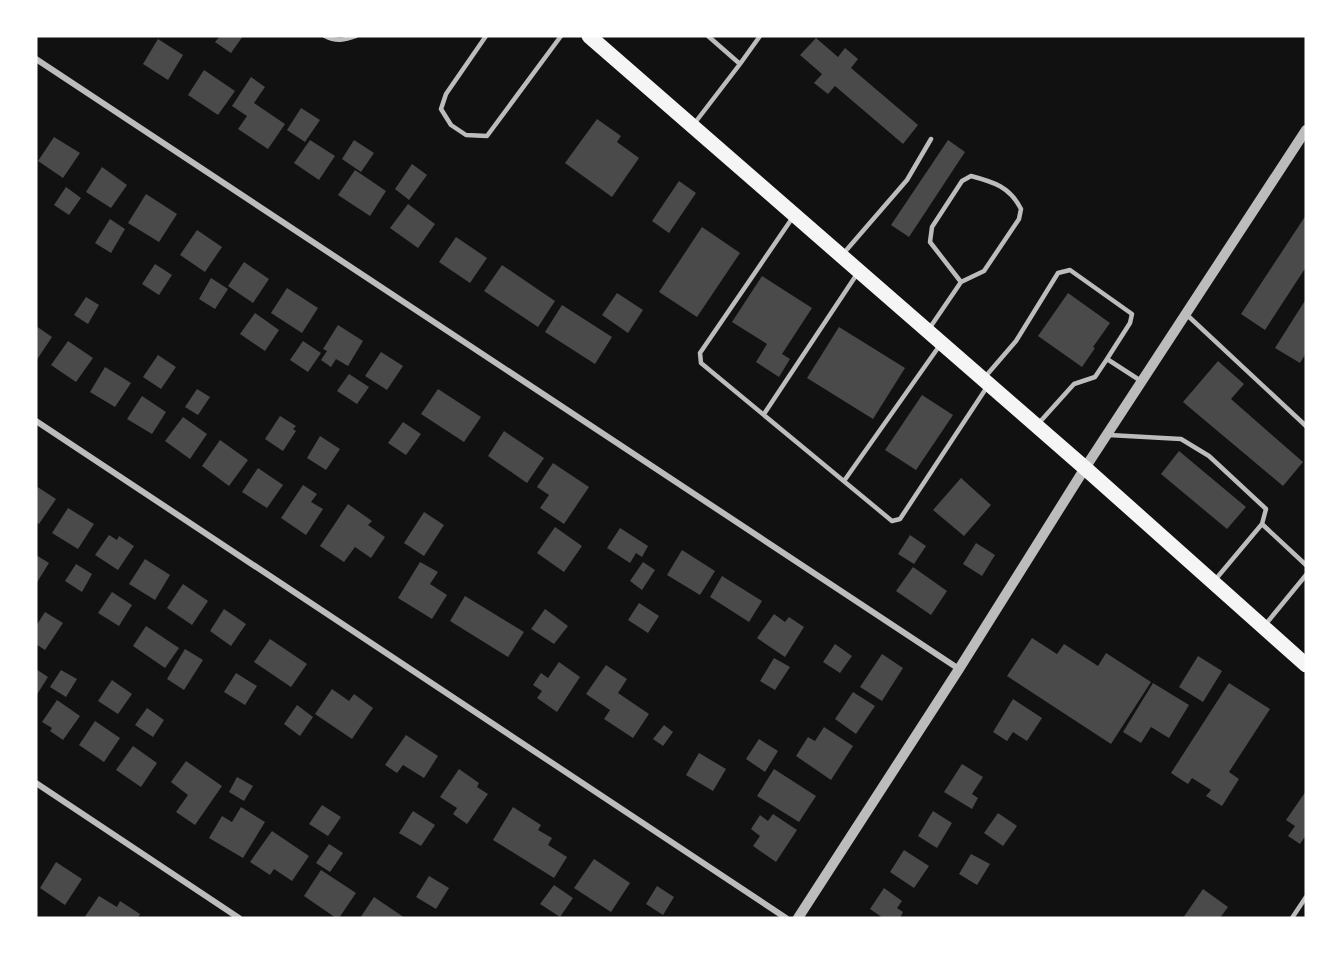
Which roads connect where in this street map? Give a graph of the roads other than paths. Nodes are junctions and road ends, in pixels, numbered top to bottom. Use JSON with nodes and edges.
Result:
{"nodes":[{"id":1,"x":325,"y":36,"type":"edge"},
{"id":2,"x":356,"y":36,"type":"edge"},
{"id":3,"x":486,"y":36,"type":"edge"},
{"id":4,"x":561,"y":36,"type":"edge"},
{"id":5,"x":589,"y":36,"type":"edge"},
{"id":6,"x":708,"y":36,"type":"edge"},
{"id":7,"x":760,"y":36,"type":"edge"},
{"id":8,"x":36,"y":59,"type":"edge"},
{"id":9,"x":740,"y":64,"type":"junction"},
{"id":10,"x":692,"y":126,"type":"junction"},
{"id":11,"x":1305,"y":135,"type":"edge"},
{"id":12,"x":931,"y":139,"type":"dead end"},
{"id":13,"x":794,"y":215,"type":"junction"},
{"id":14,"x":841,"y":256,"type":"junction"},
{"id":15,"x":859,"y":272,"type":"junction"},
{"id":16,"x":961,"y":282,"type":"junction"},
{"id":17,"x":1186,"y":314,"type":"junction"},
{"id":18,"x":928,"y":331,"type":"junction"},
{"id":19,"x":941,"y":343,"type":"junction"},
{"id":20,"x":1107,"y":358,"type":"junction"},
{"id":21,"x":1142,"y":381,"type":"junction"},
{"id":22,"x":986,"y":382,"type":"junction"},
{"id":23,"x":764,"y":414,"type":"junction"},
{"id":24,"x":36,"y":421,"type":"edge"},
{"id":25,"x":1036,"y":426,"type":"junction"},
{"id":26,"x":1306,"y":426,"type":"edge"},
{"id":27,"x":1107,"y":435,"type":"junction"},
{"id":28,"x":1085,"y":468,"type":"junction"},
{"id":29,"x":844,"y":481,"type":"junction"},
{"id":30,"x":1262,"y":524,"type":"junction"},
{"id":31,"x":1306,"y":565,"type":"edge"},
{"id":32,"x":1306,"y":575,"type":"edge"},
{"id":33,"x":1213,"y":582,"type":"junction"},
{"id":34,"x":1263,"y":627,"type":"junction"},
{"id":35,"x":1306,"y":665,"type":"edge"},
{"id":36,"x":959,"y":669,"type":"junction"},
{"id":37,"x":36,"y":783,"type":"edge"},
{"id":38,"x":1306,"y":897,"type":"edge"},
{"id":39,"x":239,"y":918,"type":"edge"},
{"id":40,"x":786,"y":918,"type":"edge"},
{"id":41,"x":798,"y":918,"type":"edge"},
{"id":42,"x":1292,"y":918,"type":"edge"}],
"edges":[{"from":1,"to":2,"type":"lane"},
{"from":3,"to":4,"type":"lane"},
{"from":5,"to":10,"type":"main road"},
{"from":6,"to":9,"type":"lane"},
{"from":7,"to":9,"type":"lane"},
{"from":8,"to":36,"type":"street"},
{"from":9,"to":10,"type":"lane"},
{"from":10,"to":13,"type":"main road"},
{"from":11,"to":17,"type":"street"},
{"from":12,"to":14,"type":"lane"},
{"from":13,"to":14,"type":"main road"},
{"from":13,"to":23,"type":"lane"},
{"from":14,"to":15,"type":"main road"},
{"from":15,"to":18,"type":"main road"},
{"from":15,"to":23,"type":"lane"},
{"from":16,"to":16,"type":"lane"},
{"from":16,"to":18,"type":"lane"},
{"from":17,"to":21,"type":"street"},
{"from":17,"to":26,"type":"lane"},
{"from":18,"to":19,"type":"main road"},
{"from":19,"to":22,"type":"main road"},
{"from":19,"to":29,"type":"lane"},
{"from":20,"to":21,"type":"lane"},
{"from":20,"to":22,"type":"lane"},
{"from":20,"to":25,"type":"lane"},
{"from":21,"to":27,"type":"street"},
{"from":22,"to":25,"type":"main road"},
{"from":22,"to":29,"type":"lane"},
{"from":23,"to":29,"type":"lane"},
{"from":24,"to":40,"type":"street"},
{"from":25,"to":28,"type":"main road"},
{"from":27,"to":28,"type":"street"},
{"from":27,"to":30,"type":"lane"},
{"from":28,"to":33,"type":"main road"},
{"from":28,"to":36,"type":"street"},
{"from":30,"to":31,"type":"lane"},
{"from":30,"to":33,"type":"lane"},
{"from":32,"to":34,"type":"lane"},
{"from":33,"to":34,"type":"main road"},
{"from":34,"to":35,"type":"main road"},
{"from":36,"to":41,"type":"street"},
{"from":37,"to":39,"type":"street"},
{"from":38,"to":42,"type":"lane"}]}
